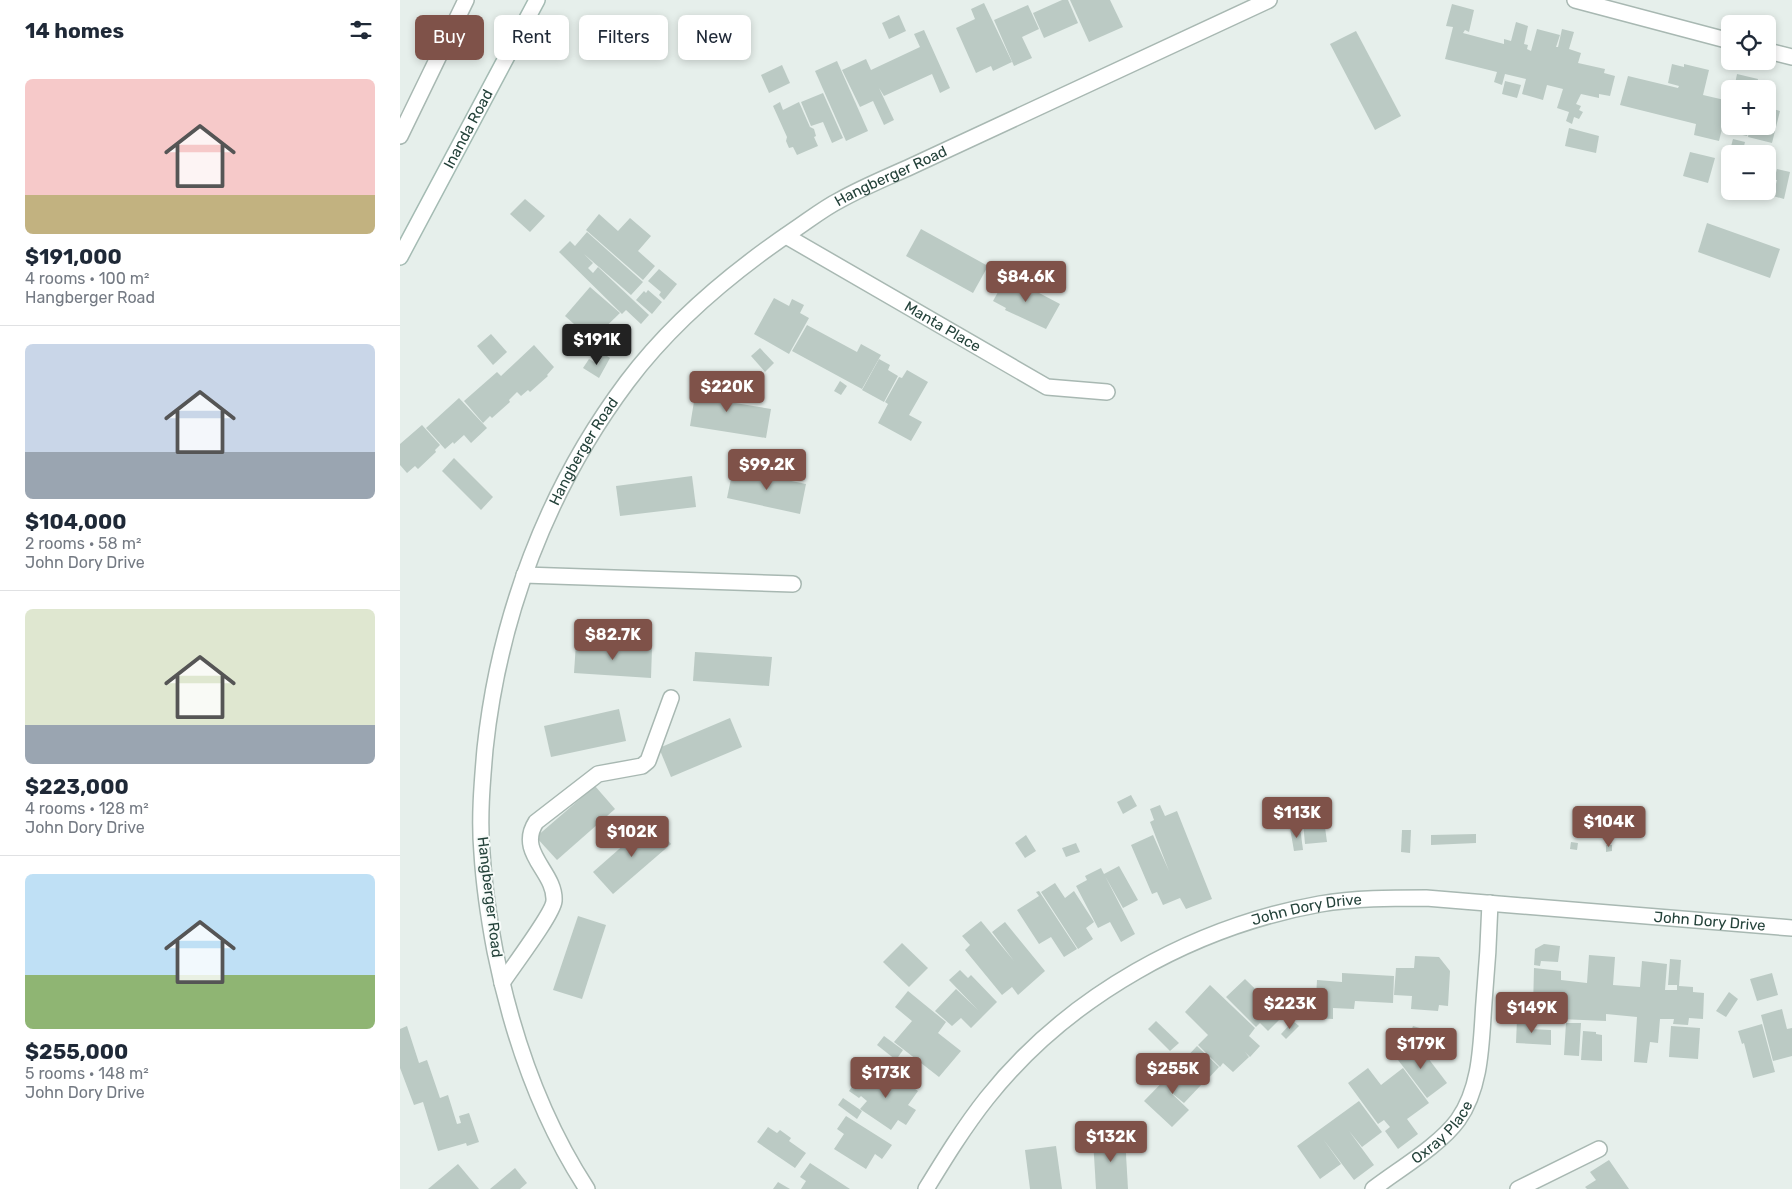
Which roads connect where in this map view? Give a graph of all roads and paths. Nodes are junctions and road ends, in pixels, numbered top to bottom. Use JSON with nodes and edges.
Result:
{"nodes":[{"id":1,"x":466,"y":0,"type":"edge"},
{"id":2,"x":537,"y":0,"type":"edge"},
{"id":3,"x":1269,"y":0,"type":"edge"},
{"id":4,"x":1575,"y":0,"type":"edge"},
{"id":5,"x":1721,"y":39,"type":"edge"},
{"id":6,"x":1776,"y":53,"type":"edge"},
{"id":7,"x":1792,"y":57,"type":"edge"},
{"id":8,"x":400,"y":136,"type":"edge"},
{"id":9,"x":786,"y":236,"type":"junction"},
{"id":10,"x":400,"y":257,"type":"edge"},
{"id":11,"x":1107,"y":392,"type":"dead end"},
{"id":12,"x":524,"y":575,"type":"junction"},
{"id":13,"x":793,"y":584,"type":"dead end"},
{"id":14,"x":671,"y":698,"type":"dead end"},
{"id":15,"x":1490,"y":903,"type":"junction"},
{"id":16,"x":1792,"y":928,"type":"edge"},
{"id":17,"x":502,"y":983,"type":"junction"},
{"id":18,"x":1599,"y":1149,"type":"dead end"},
{"id":19,"x":588,"y":1189,"type":"edge"},
{"id":20,"x":926,"y":1189,"type":"edge"},
{"id":21,"x":1372,"y":1189,"type":"edge"},
{"id":22,"x":1518,"y":1189,"type":"edge"}],
"edges":[{"from":1,"to":8,"type":"street"},
{"from":2,"to":10,"type":"street","name":"Inanda Road"},
{"from":3,"to":9,"type":"street","name":"Hangberger Road"},
{"from":4,"to":5,"type":"street"},
{"from":6,"to":7,"type":"street"},
{"from":9,"to":11,"type":"street","name":"Manta Place"},
{"from":9,"to":12,"type":"street","name":"Hangberger Road"},
{"from":12,"to":13,"type":"street"},
{"from":12,"to":17,"type":"street","name":"Hangberger Road"},
{"from":14,"to":17,"type":"street"},
{"from":15,"to":16,"type":"street","name":"John Dory Drive"},
{"from":15,"to":20,"type":"street","name":"John Dory Drive"},
{"from":15,"to":21,"type":"street","name":"Oxray Place"},
{"from":17,"to":19,"type":"street","name":"Hangberger Road"},
{"from":18,"to":22,"type":"street"}]}
